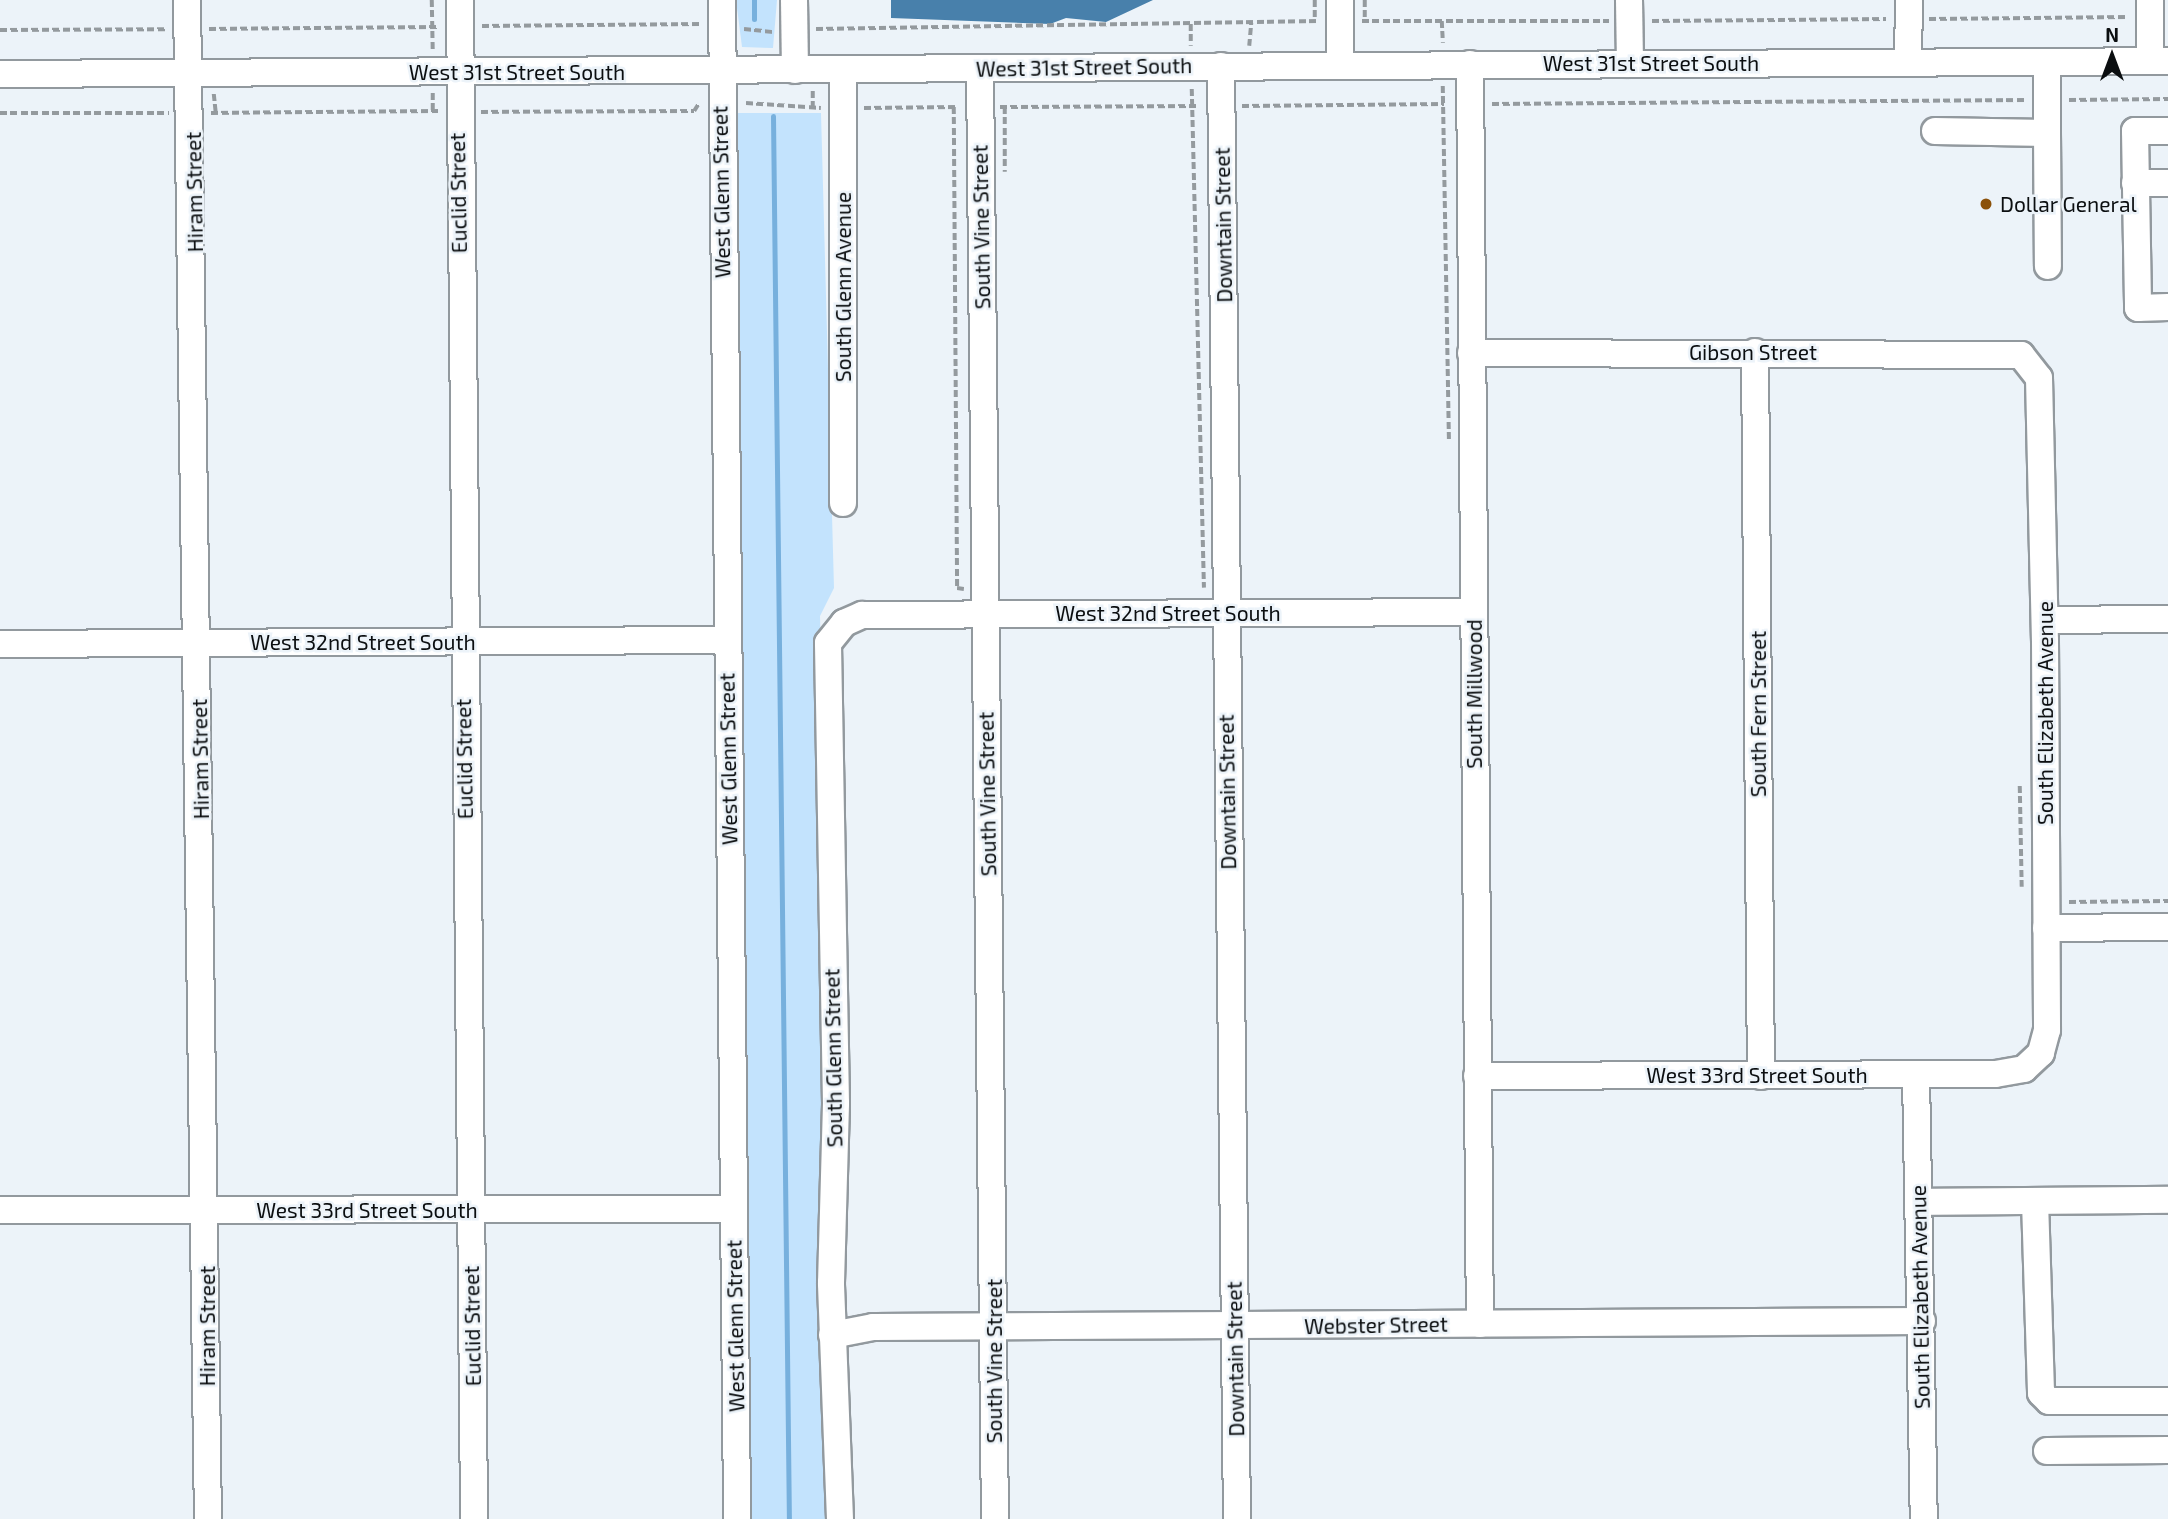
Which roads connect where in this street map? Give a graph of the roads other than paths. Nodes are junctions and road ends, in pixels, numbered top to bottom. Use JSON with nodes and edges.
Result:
{"nodes":[{"id":1,"x":187,"y":0,"type":"edge"},
{"id":2,"x":460,"y":0,"type":"edge"},
{"id":3,"x":722,"y":0,"type":"edge"},
{"id":4,"x":794,"y":0,"type":"edge"},
{"id":5,"x":2150,"y":9,"type":"edge"},
{"id":6,"x":1629,"y":10,"type":"edge"},
{"id":7,"x":1909,"y":10,"type":"edge"},
{"id":8,"x":1340,"y":16,"type":"edge"},
{"id":9,"x":2159,"y":61,"type":"edge"},
{"id":10,"x":1908,"y":62,"type":"junction"},
{"id":11,"x":2047,"y":62,"type":"junction"},
{"id":12,"x":1470,"y":64,"type":"junction"},
{"id":13,"x":1630,"y":64,"type":"junction"},
{"id":14,"x":1340,"y":65,"type":"junction"},
{"id":15,"x":1221,"y":66,"type":"junction"},
{"id":16,"x":980,"y":69,"type":"junction"},
{"id":17,"x":795,"y":70,"type":"junction"},
{"id":18,"x":722,"y":71,"type":"junction"},
{"id":19,"x":843,"y":71,"type":"junction"},
{"id":20,"x":459,"y":72,"type":"junction"},
{"id":21,"x":0,"y":74,"type":"edge"},
{"id":22,"x":190,"y":74,"type":"junction"},
{"id":23,"x":1935,"y":131,"type":"dead end"},
{"id":24,"x":2168,"y":131,"type":"edge"},
{"id":25,"x":2047,"y":133,"type":"junction"},
{"id":26,"x":2135,"y":183,"type":"junction"},
{"id":27,"x":2168,"y":183,"type":"edge"},
{"id":28,"x":2048,"y":266,"type":"dead end"},
{"id":29,"x":2168,"y":307,"type":"edge"},
{"id":30,"x":1755,"y":352,"type":"junction"},
{"id":31,"x":1471,"y":354,"type":"junction"},
{"id":32,"x":2031,"y":363,"type":"joint"},
{"id":33,"x":843,"y":503,"type":"dead end"},
{"id":34,"x":1473,"y":612,"type":"junction"},
{"id":35,"x":1224,"y":613,"type":"junction"},
{"id":36,"x":862,"y":615,"type":"joint"},
{"id":37,"x":984,"y":615,"type":"junction"},
{"id":38,"x":2168,"y":619,"type":"edge"},
{"id":39,"x":2045,"y":620,"type":"junction"},
{"id":40,"x":726,"y":640,"type":"junction"},
{"id":41,"x":463,"y":641,"type":"junction"},
{"id":42,"x":199,"y":643,"type":"junction"},
{"id":43,"x":0,"y":644,"type":"edge"},
{"id":44,"x":2168,"y":927,"type":"edge"},
{"id":45,"x":2046,"y":928,"type":"junction"},
{"id":46,"x":2034,"y":1061,"type":"joint"},
{"id":47,"x":1916,"y":1074,"type":"junction"},
{"id":48,"x":1477,"y":1076,"type":"junction"},
{"id":49,"x":1761,"y":1076,"type":"junction"},
{"id":50,"x":2168,"y":1200,"type":"edge"},
{"id":51,"x":2035,"y":1201,"type":"junction"},
{"id":52,"x":1919,"y":1202,"type":"junction"},
{"id":53,"x":733,"y":1209,"type":"junction"},
{"id":54,"x":0,"y":1210,"type":"edge"},
{"id":55,"x":206,"y":1210,"type":"junction"},
{"id":56,"x":470,"y":1210,"type":"junction"},
{"id":57,"x":1922,"y":1321,"type":"junction"},
{"id":58,"x":1480,"y":1324,"type":"junction"},
{"id":59,"x":1234,"y":1326,"type":"junction"},
{"id":60,"x":994,"y":1327,"type":"junction"},
{"id":61,"x":832,"y":1335,"type":"junction"},
{"id":62,"x":2168,"y":1401,"type":"edge"},
{"id":63,"x":2168,"y":1450,"type":"edge"},
{"id":64,"x":2047,"y":1451,"type":"dead end"},
{"id":65,"x":208,"y":1519,"type":"edge"},
{"id":66,"x":474,"y":1519,"type":"edge"},
{"id":67,"x":737,"y":1519,"type":"edge"},
{"id":68,"x":840,"y":1519,"type":"edge"},
{"id":69,"x":995,"y":1519,"type":"edge"},
{"id":70,"x":1237,"y":1519,"type":"edge"},
{"id":71,"x":1924,"y":1519,"type":"edge"}],
"edges":[{"from":1,"to":22,"type":"street","name":"Hiram Street"},
{"from":2,"to":20,"type":"street","name":"Euclid Street"},
{"from":3,"to":18,"type":"street","name":"West Glenn Street"},
{"from":4,"to":17,"type":"street"},
{"from":5,"to":9,"type":"street"},
{"from":6,"to":13,"type":"street"},
{"from":7,"to":10,"type":"street"},
{"from":8,"to":14,"type":"street"},
{"from":9,"to":11,"type":"street","name":"West 31st Street South"},
{"from":10,"to":11,"type":"street","name":"West 31st Street South"},
{"from":10,"to":13,"type":"street","name":"West 31st Street South"},
{"from":11,"to":25,"type":"street"},
{"from":12,"to":13,"type":"street","name":"West 31st Street South"},
{"from":12,"to":14,"type":"street","name":"West 31st Street South"},
{"from":12,"to":31,"type":"street","name":"South Millwood"},
{"from":14,"to":15,"type":"street","name":"West 31st Street South"},
{"from":15,"to":16,"type":"street","name":"West 31st Street South"},
{"from":15,"to":35,"type":"street","name":"Downtain Street"},
{"from":16,"to":19,"type":"street","name":"West 31st Street South"},
{"from":16,"to":37,"type":"street","name":"South Vine Street"},
{"from":17,"to":18,"type":"street","name":"West 31st Street South"},
{"from":17,"to":19,"type":"street","name":"West 31st Street South"},
{"from":18,"to":20,"type":"street","name":"West 31st Street South"},
{"from":18,"to":40,"type":"street","name":"West Glenn Street"},
{"from":19,"to":33,"type":"street","name":"South Glenn Avenue"},
{"from":20,"to":22,"type":"street","name":"West 31st Street South"},
{"from":20,"to":41,"type":"street","name":"Euclid Street"},
{"from":21,"to":22,"type":"street","name":"West 31st Street South"},
{"from":22,"to":42,"type":"street","name":"Hiram Street"},
{"from":23,"to":25,"type":"street"},
{"from":24,"to":26,"type":"street"},
{"from":25,"to":28,"type":"street"},
{"from":26,"to":27,"type":"street"},
{"from":26,"to":29,"type":"street"},
{"from":30,"to":31,"type":"street","name":"Gibson Street"},
{"from":30,"to":32,"type":"street","name":"Gibson Street"},
{"from":30,"to":49,"type":"street","name":"South Fern Street"},
{"from":31,"to":34,"type":"street","name":"South Millwood"},
{"from":32,"to":39,"type":"street","name":"South Elizabeth Avenue"},
{"from":34,"to":35,"type":"street","name":"West 32nd Street South"},
{"from":34,"to":48,"type":"street","name":"South Millwood"},
{"from":35,"to":37,"type":"street","name":"West 32nd Street South"},
{"from":35,"to":59,"type":"street","name":"Downtain Street"},
{"from":36,"to":37,"type":"street","name":"West 32nd Street South"},
{"from":36,"to":61,"type":"street","name":"South Glenn Street"},
{"from":37,"to":60,"type":"street","name":"South Vine Street"},
{"from":38,"to":39,"type":"street"},
{"from":39,"to":45,"type":"street","name":"South Elizabeth Avenue"},
{"from":40,"to":41,"type":"street","name":"West 32nd Street South"},
{"from":40,"to":53,"type":"street","name":"West Glenn Street"},
{"from":41,"to":42,"type":"street","name":"West 32nd Street South"},
{"from":41,"to":56,"type":"street","name":"Euclid Street"},
{"from":42,"to":43,"type":"street","name":"West 32nd Street South"},
{"from":42,"to":55,"type":"street","name":"Hiram Street"},
{"from":44,"to":45,"type":"street"},
{"from":45,"to":46,"type":"street","name":"South Elizabeth Avenue"},
{"from":46,"to":47,"type":"street","name":"West 33rd Street South"},
{"from":47,"to":49,"type":"street","name":"West 33rd Street South"},
{"from":47,"to":52,"type":"street","name":"South Elizabeth Avenue"},
{"from":48,"to":49,"type":"street","name":"West 33rd Street South"},
{"from":48,"to":58,"type":"street","name":"South Millwood"},
{"from":50,"to":51,"type":"street"},
{"from":51,"to":52,"type":"street"},
{"from":51,"to":62,"type":"street"},
{"from":52,"to":57,"type":"street","name":"South Elizabeth Avenue"},
{"from":53,"to":56,"type":"street","name":"West 33rd Street South"},
{"from":53,"to":67,"type":"street","name":"West Glenn Street"},
{"from":54,"to":55,"type":"street","name":"West 33rd Street South"},
{"from":55,"to":56,"type":"street","name":"West 33rd Street South"},
{"from":55,"to":65,"type":"street","name":"Hiram Street"},
{"from":56,"to":66,"type":"street","name":"Euclid Street"},
{"from":57,"to":58,"type":"street","name":"Webster Street"},
{"from":57,"to":71,"type":"street","name":"South Elizabeth Avenue"},
{"from":58,"to":59,"type":"street","name":"Webster Street"},
{"from":59,"to":60,"type":"street","name":"Webster Street"},
{"from":59,"to":70,"type":"street","name":"Downtain Street"},
{"from":60,"to":61,"type":"street","name":"Webster Street"},
{"from":60,"to":69,"type":"street","name":"South Vine Street"},
{"from":61,"to":68,"type":"street","name":"South Glenn Street"},
{"from":63,"to":64,"type":"street"}]}
